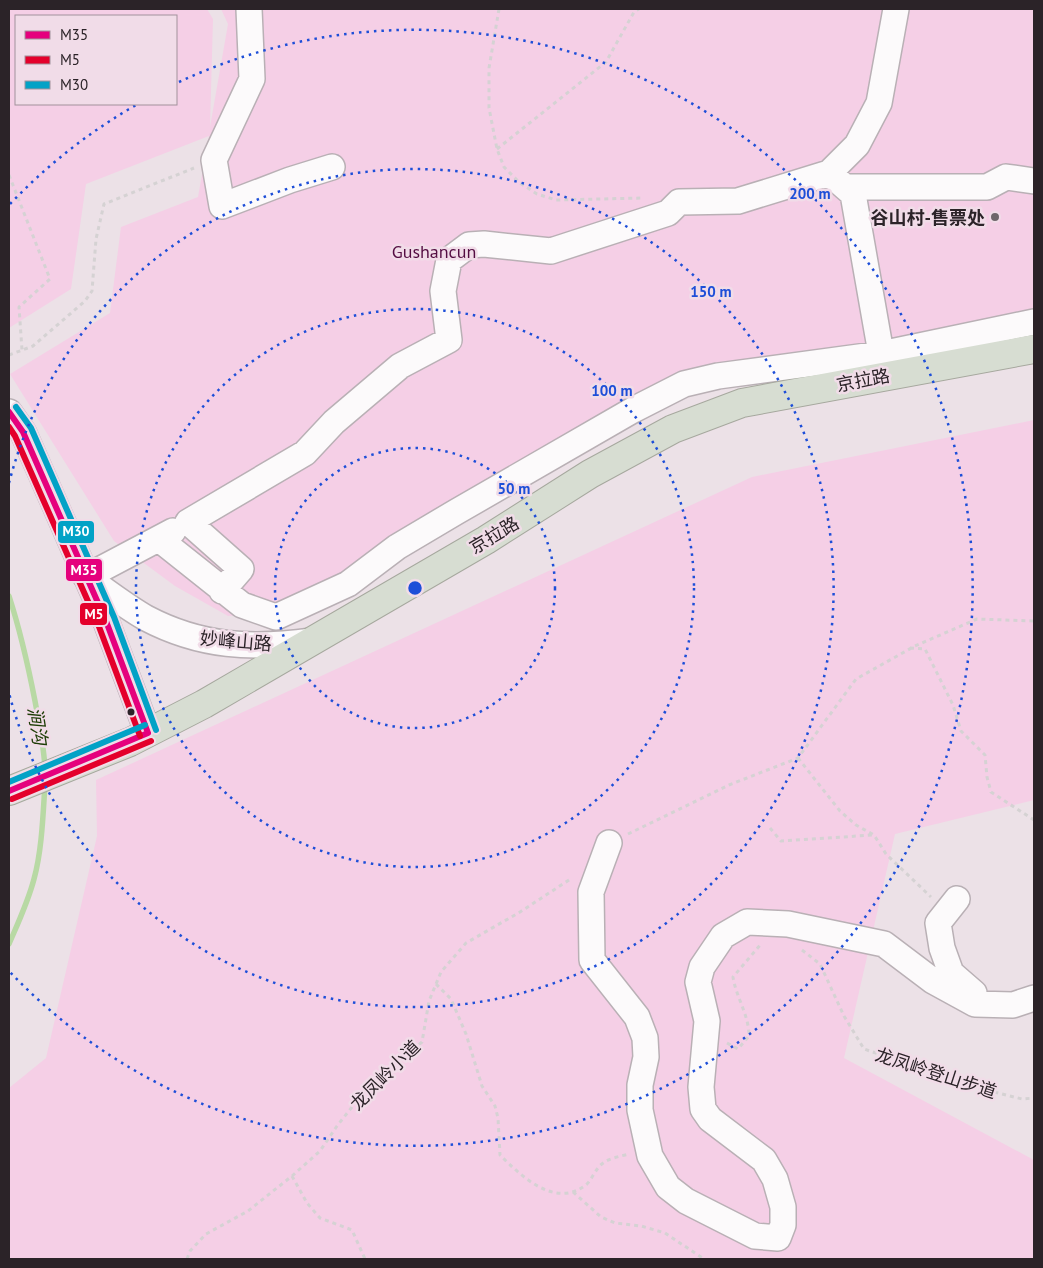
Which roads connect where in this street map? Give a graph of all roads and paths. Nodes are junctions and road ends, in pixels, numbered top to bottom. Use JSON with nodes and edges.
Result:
{"nodes":[{"id":1,"x":249,"y":9,"type":"edge"},
{"id":2,"x":498,"y":9,"type":"edge"},
{"id":3,"x":638,"y":9,"type":"edge"},
{"id":4,"x":896,"y":9,"type":"edge"},
{"id":5,"x":497,"y":149,"type":"junction"},
{"id":6,"x":214,"y":160,"type":"junction"},
{"id":7,"x":332,"y":167,"type":"dead end"},
{"id":8,"x":9,"y":176,"type":"edge"},
{"id":9,"x":837,"y":180,"type":"junction"},
{"id":10,"x":1034,"y":181,"type":"edge"},
{"id":11,"x":679,"y":202,"type":"junction"},
{"id":12,"x":1034,"y":322,"type":"edge"},
{"id":13,"x":1034,"y":348,"type":"edge"},
{"id":14,"x":22,"y":350,"type":"junction"},
{"id":15,"x":9,"y":355,"type":"edge"},
{"id":16,"x":883,"y":365,"type":"junction"},
{"id":17,"x":9,"y":412,"type":"edge"},
{"id":18,"x":188,"y":522,"type":"junction"},
{"id":19,"x":159,"y":539,"type":"junction"},
{"id":20,"x":86,"y":577,"type":"junction"},
{"id":21,"x":222,"y":591,"type":"junction"},
{"id":22,"x":1034,"y":621,"type":"edge"},
{"id":23,"x":312,"y":641,"type":"junction"},
{"id":24,"x":910,"y":648,"type":"junction"},
{"id":25,"x":139,"y":737,"type":"junction"},
{"id":26,"x":798,"y":758,"type":"junction"},
{"id":27,"x":9,"y":791,"type":"edge"},
{"id":28,"x":1034,"y":820,"type":"edge"},
{"id":29,"x":770,"y":828,"type":"dead end"},
{"id":30,"x":874,"y":835,"type":"junction"},
{"id":31,"x":609,"y":843,"type":"joint"},
{"id":32,"x":577,"y":873,"type":"dead end"},
{"id":33,"x":952,"y":906,"type":"joint"},
{"id":34,"x":769,"y":945,"type":"dead end"},
{"id":35,"x":794,"y":949,"type":"dead end"},
{"id":36,"x":436,"y":984,"type":"junction"},
{"id":37,"x":1034,"y":998,"type":"edge"},
{"id":38,"x":987,"y":1004,"type":"junction"},
{"id":39,"x":707,"y":1021,"type":"junction"},
{"id":40,"x":1034,"y":1098,"type":"edge"},
{"id":41,"x":650,"y":1156,"type":"junction"},
{"id":42,"x":292,"y":1176,"type":"junction"},
{"id":43,"x":572,"y":1192,"type":"junction"},
{"id":44,"x":187,"y":1259,"type":"edge"},
{"id":45,"x":365,"y":1259,"type":"edge"},
{"id":46,"x":704,"y":1259,"type":"edge"}],
"edges":[{"from":1,"to":6,"type":"street"},
{"from":2,"to":5,"type":"path"},
{"from":3,"to":5,"type":"path"},
{"from":4,"to":9,"type":"street"},
{"from":5,"to":11,"type":"path"},
{"from":6,"to":7,"type":"street"},
{"from":6,"to":14,"type":"path"},
{"from":8,"to":14,"type":"path"},
{"from":9,"to":10,"type":"street"},
{"from":9,"to":11,"type":"street"},
{"from":9,"to":16,"type":"street"},
{"from":11,"to":18,"type":"street"},
{"from":12,"to":16,"type":"street"},
{"from":13,"to":16,"type":"highway","name":"京拉路"},
{"from":14,"to":15,"type":"path"},
{"from":16,"to":21,"type":"street"},
{"from":16,"to":23,"type":"highway","name":"京拉路"},
{"from":17,"to":20,"type":"street"},
{"from":18,"to":19,"type":"street"},
{"from":18,"to":21,"type":"street"},
{"from":19,"to":20,"type":"street"},
{"from":19,"to":21,"type":"street"},
{"from":20,"to":23,"type":"street","name":"妙峰山路"},
{"from":20,"to":25,"type":"street"},
{"from":22,"to":24,"type":"path"},
{"from":23,"to":25,"type":"highway","name":"京拉路"},
{"from":24,"to":26,"type":"path"},
{"from":24,"to":28,"type":"path"},
{"from":25,"to":27,"type":"highway","name":"京拉路"},
{"from":26,"to":30,"type":"path"},
{"from":26,"to":31,"type":"path"},
{"from":29,"to":30,"type":"path"},
{"from":30,"to":33,"type":"path"},
{"from":31,"to":41,"type":"street"},
{"from":32,"to":36,"type":"path","name":"龙凤岭小道"},
{"from":33,"to":38,"type":"street"},
{"from":34,"to":39,"type":"path"},
{"from":35,"to":40,"type":"path","name":"龙凤岭登山步道"},
{"from":36,"to":42,"type":"path","name":"龙凤岭小道"},
{"from":36,"to":43,"type":"path"},
{"from":37,"to":38,"type":"street"},
{"from":38,"to":39,"type":"street"},
{"from":39,"to":41,"type":"street"},
{"from":41,"to":43,"type":"path"},
{"from":42,"to":44,"type":"path","name":"龙凤岭小道"},
{"from":42,"to":45,"type":"path"},
{"from":43,"to":46,"type":"path"}]}
